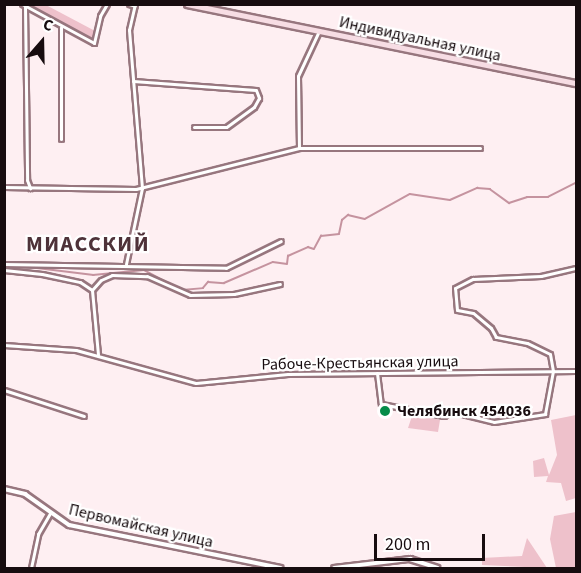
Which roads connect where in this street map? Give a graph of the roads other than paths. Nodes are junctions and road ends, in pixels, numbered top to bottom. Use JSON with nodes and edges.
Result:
{"nodes":[{"id":1,"x":107,"y":4,"type":"edge"},
{"id":2,"x":129,"y":4,"type":"edge"},
{"id":3,"x":187,"y":4,"type":"edge"},
{"id":4,"x":24,"y":5,"type":"edge"},
{"id":5,"x":135,"y":5,"type":"edge"},
{"id":6,"x":61,"y":27,"type":"junction"},
{"id":7,"x":319,"y":31,"type":"junction"},
{"id":8,"x":133,"y":81,"type":"junction"},
{"id":9,"x":576,"y":83,"type":"edge"},
{"id":10,"x":194,"y":127,"type":"dead end"},
{"id":11,"x":61,"y":139,"type":"dead end"},
{"id":12,"x":299,"y":148,"type":"junction"},
{"id":13,"x":480,"y":148,"type":"dead end"},
{"id":14,"x":4,"y":187,"type":"edge"},
{"id":15,"x":30,"y":188,"type":"junction"},
{"id":16,"x":142,"y":188,"type":"junction"},
{"id":17,"x":281,"y":241,"type":"dead end"},
{"id":18,"x":4,"y":264,"type":"edge"},
{"id":19,"x":126,"y":264,"type":"junction"},
{"id":20,"x":576,"y":268,"type":"edge"},
{"id":21,"x":4,"y":270,"type":"edge"},
{"id":22,"x":280,"y":284,"type":"dead end"},
{"id":23,"x":92,"y":290,"type":"junction"},
{"id":24,"x":4,"y":345,"type":"edge"},
{"id":25,"x":98,"y":355,"type":"junction"},
{"id":26,"x":553,"y":370,"type":"junction"},
{"id":27,"x":576,"y":371,"type":"edge"},
{"id":28,"x":377,"y":373,"type":"junction"},
{"id":29,"x":4,"y":390,"type":"edge"},
{"id":30,"x":84,"y":416,"type":"dead end"},
{"id":31,"x":4,"y":489,"type":"edge"},
{"id":32,"x":50,"y":513,"type":"junction"},
{"id":33,"x":31,"y":568,"type":"edge"},
{"id":34,"x":281,"y":568,"type":"edge"},
{"id":35,"x":334,"y":568,"type":"edge"},
{"id":36,"x":438,"y":568,"type":"edge"}],
"edges":[{"from":1,"to":6,"type":"street"},
{"from":2,"to":5,"type":"street"},
{"from":3,"to":7,"type":"main road","name":"Индивидуальная улица"},
{"from":4,"to":6,"type":"street"},
{"from":4,"to":15,"type":"street"},
{"from":5,"to":8,"type":"street"},
{"from":6,"to":11,"type":"street"},
{"from":7,"to":9,"type":"main road","name":"Индивидуальная улица"},
{"from":7,"to":12,"type":"street"},
{"from":8,"to":10,"type":"street"},
{"from":8,"to":16,"type":"street"},
{"from":12,"to":13,"type":"street"},
{"from":12,"to":16,"type":"street"},
{"from":14,"to":15,"type":"street"},
{"from":15,"to":16,"type":"street"},
{"from":16,"to":19,"type":"street"},
{"from":17,"to":19,"type":"street"},
{"from":18,"to":19,"type":"street"},
{"from":20,"to":26,"type":"street"},
{"from":21,"to":23,"type":"street"},
{"from":22,"to":23,"type":"street"},
{"from":23,"to":25,"type":"street"},
{"from":24,"to":25,"type":"street","name":"Рабоче-Крестьянская улица"},
{"from":25,"to":28,"type":"street","name":"Рабоче-Крестьянская улица"},
{"from":26,"to":27,"type":"street","name":"Рабоче-Крестьянская улица"},
{"from":26,"to":28,"type":"street","name":"Рабоче-Крестьянская улица"},
{"from":26,"to":28,"type":"street"},
{"from":29,"to":30,"type":"street"},
{"from":31,"to":32,"type":"street","name":"Первомайская улица"},
{"from":32,"to":33,"type":"street"},
{"from":32,"to":34,"type":"street","name":"Первомайская улица"},
{"from":35,"to":36,"type":"street"}]}
